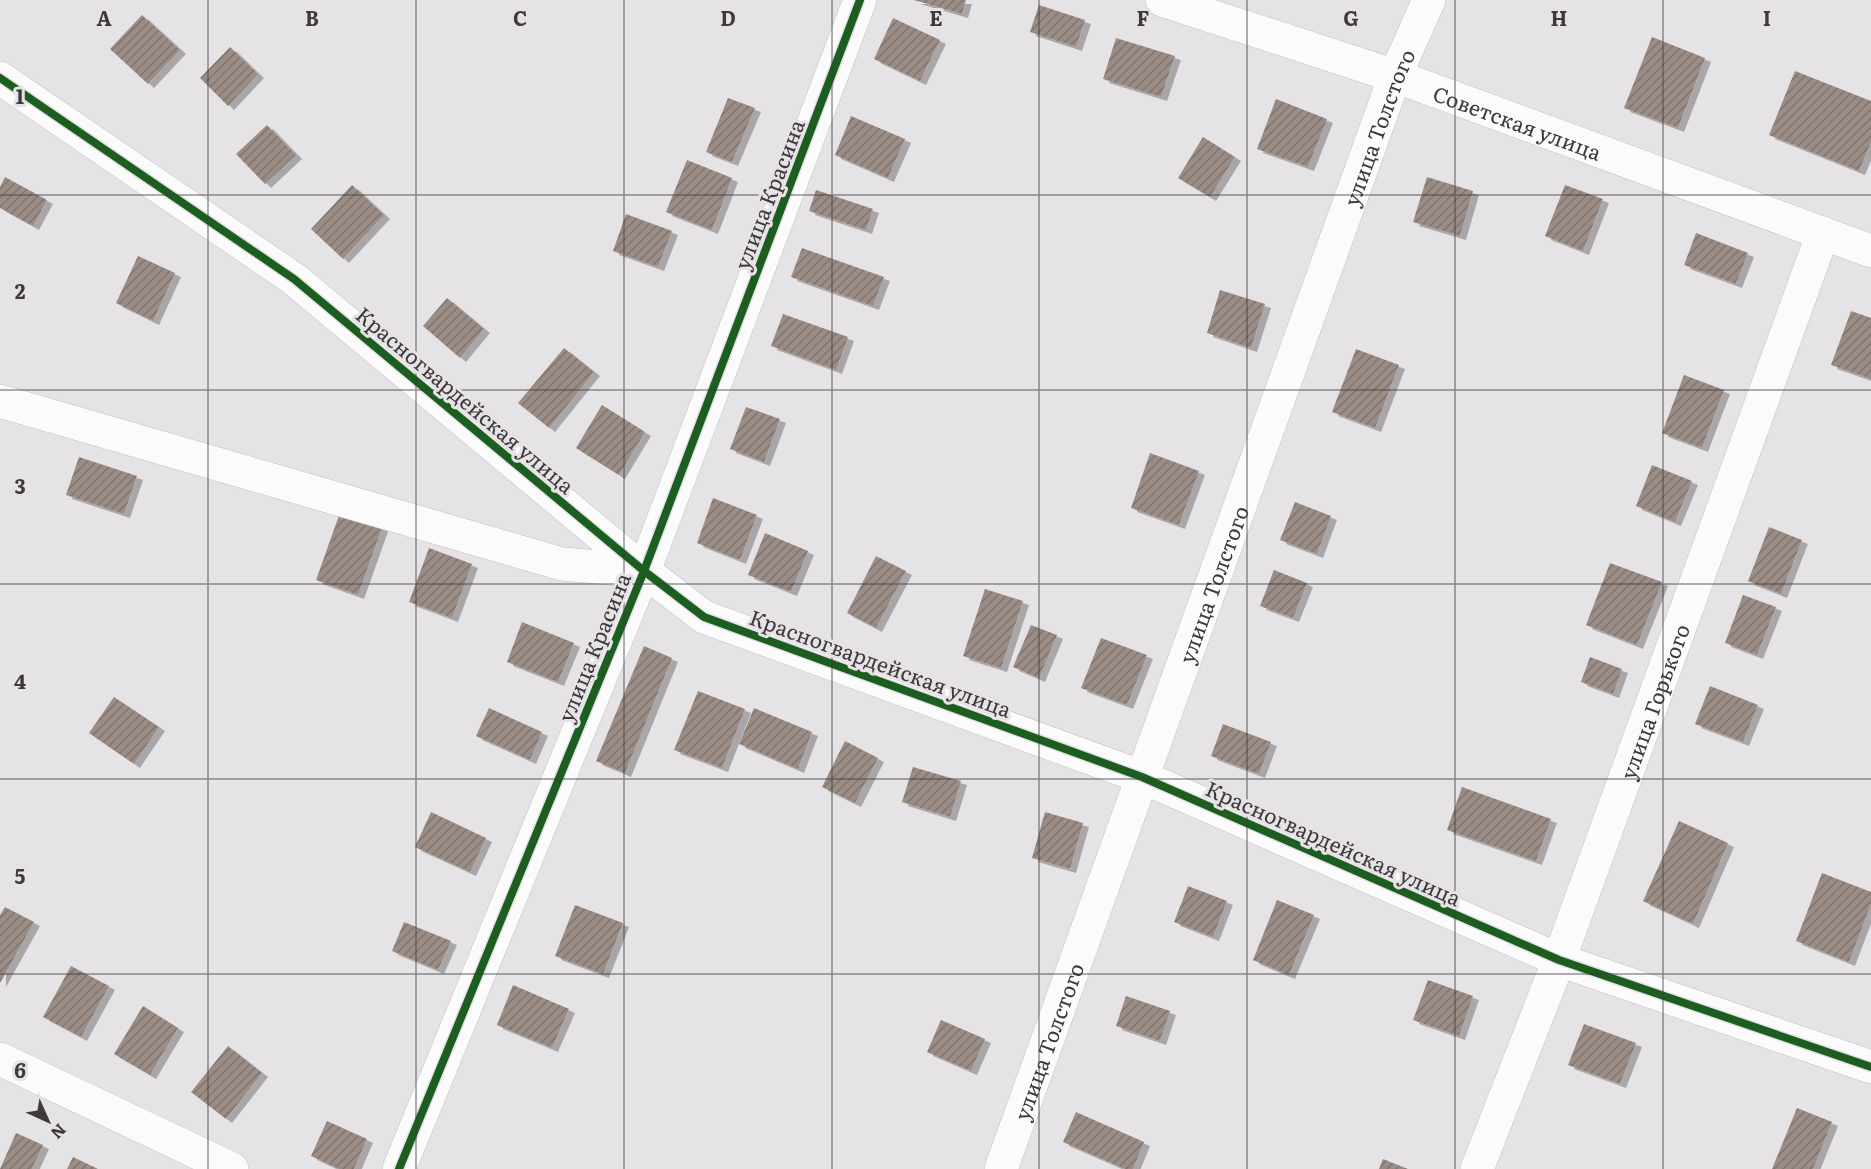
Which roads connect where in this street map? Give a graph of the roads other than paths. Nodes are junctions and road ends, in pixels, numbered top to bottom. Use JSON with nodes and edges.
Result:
{"nodes":[{"id":1,"x":860,"y":0,"type":"edge"},
{"id":2,"x":1162,"y":0,"type":"edge"},
{"id":3,"x":1429,"y":0,"type":"edge"},
{"id":4,"x":1395,"y":76,"type":"junction"},
{"id":5,"x":0,"y":78,"type":"edge"},
{"id":6,"x":1823,"y":233,"type":"junction"},
{"id":7,"x":1871,"y":251,"type":"edge"},
{"id":8,"x":0,"y":401,"type":"edge"},
{"id":9,"x":644,"y":571,"type":"junction"},
{"id":10,"x":1143,"y":777,"type":"junction"},
{"id":11,"x":1559,"y":960,"type":"junction"},
{"id":12,"x":0,"y":1059,"type":"edge"},
{"id":13,"x":1871,"y":1066,"type":"edge"},
{"id":14,"x":232,"y":1169,"type":"edge"},
{"id":15,"x":399,"y":1169,"type":"edge"},
{"id":16,"x":1001,"y":1169,"type":"edge"},
{"id":17,"x":1477,"y":1169,"type":"edge"}],
"edges":[{"from":1,"to":9,"type":"street","name":"улица Красина"},
{"from":2,"to":4,"type":"street","name":"Советская улица"},
{"from":3,"to":4,"type":"street","name":"улица Толстого"},
{"from":4,"to":6,"type":"street","name":"Советская улица"},
{"from":4,"to":10,"type":"street","name":"улица Толстого"},
{"from":5,"to":9,"type":"street","name":"Красногвардейская улица"},
{"from":6,"to":7,"type":"street","name":"Советская улица"},
{"from":6,"to":11,"type":"street","name":"улица Горького"},
{"from":8,"to":9,"type":"street"},
{"from":9,"to":10,"type":"street","name":"Красногвардейская улица"},
{"from":9,"to":15,"type":"street","name":"улица Красина"},
{"from":10,"to":11,"type":"street","name":"Красногвардейская улица"},
{"from":10,"to":16,"type":"street","name":"улица Толстого"},
{"from":11,"to":13,"type":"street","name":"Красногвардейская улица"},
{"from":11,"to":17,"type":"street","name":"улица Горького"},
{"from":12,"to":14,"type":"street"}]}
